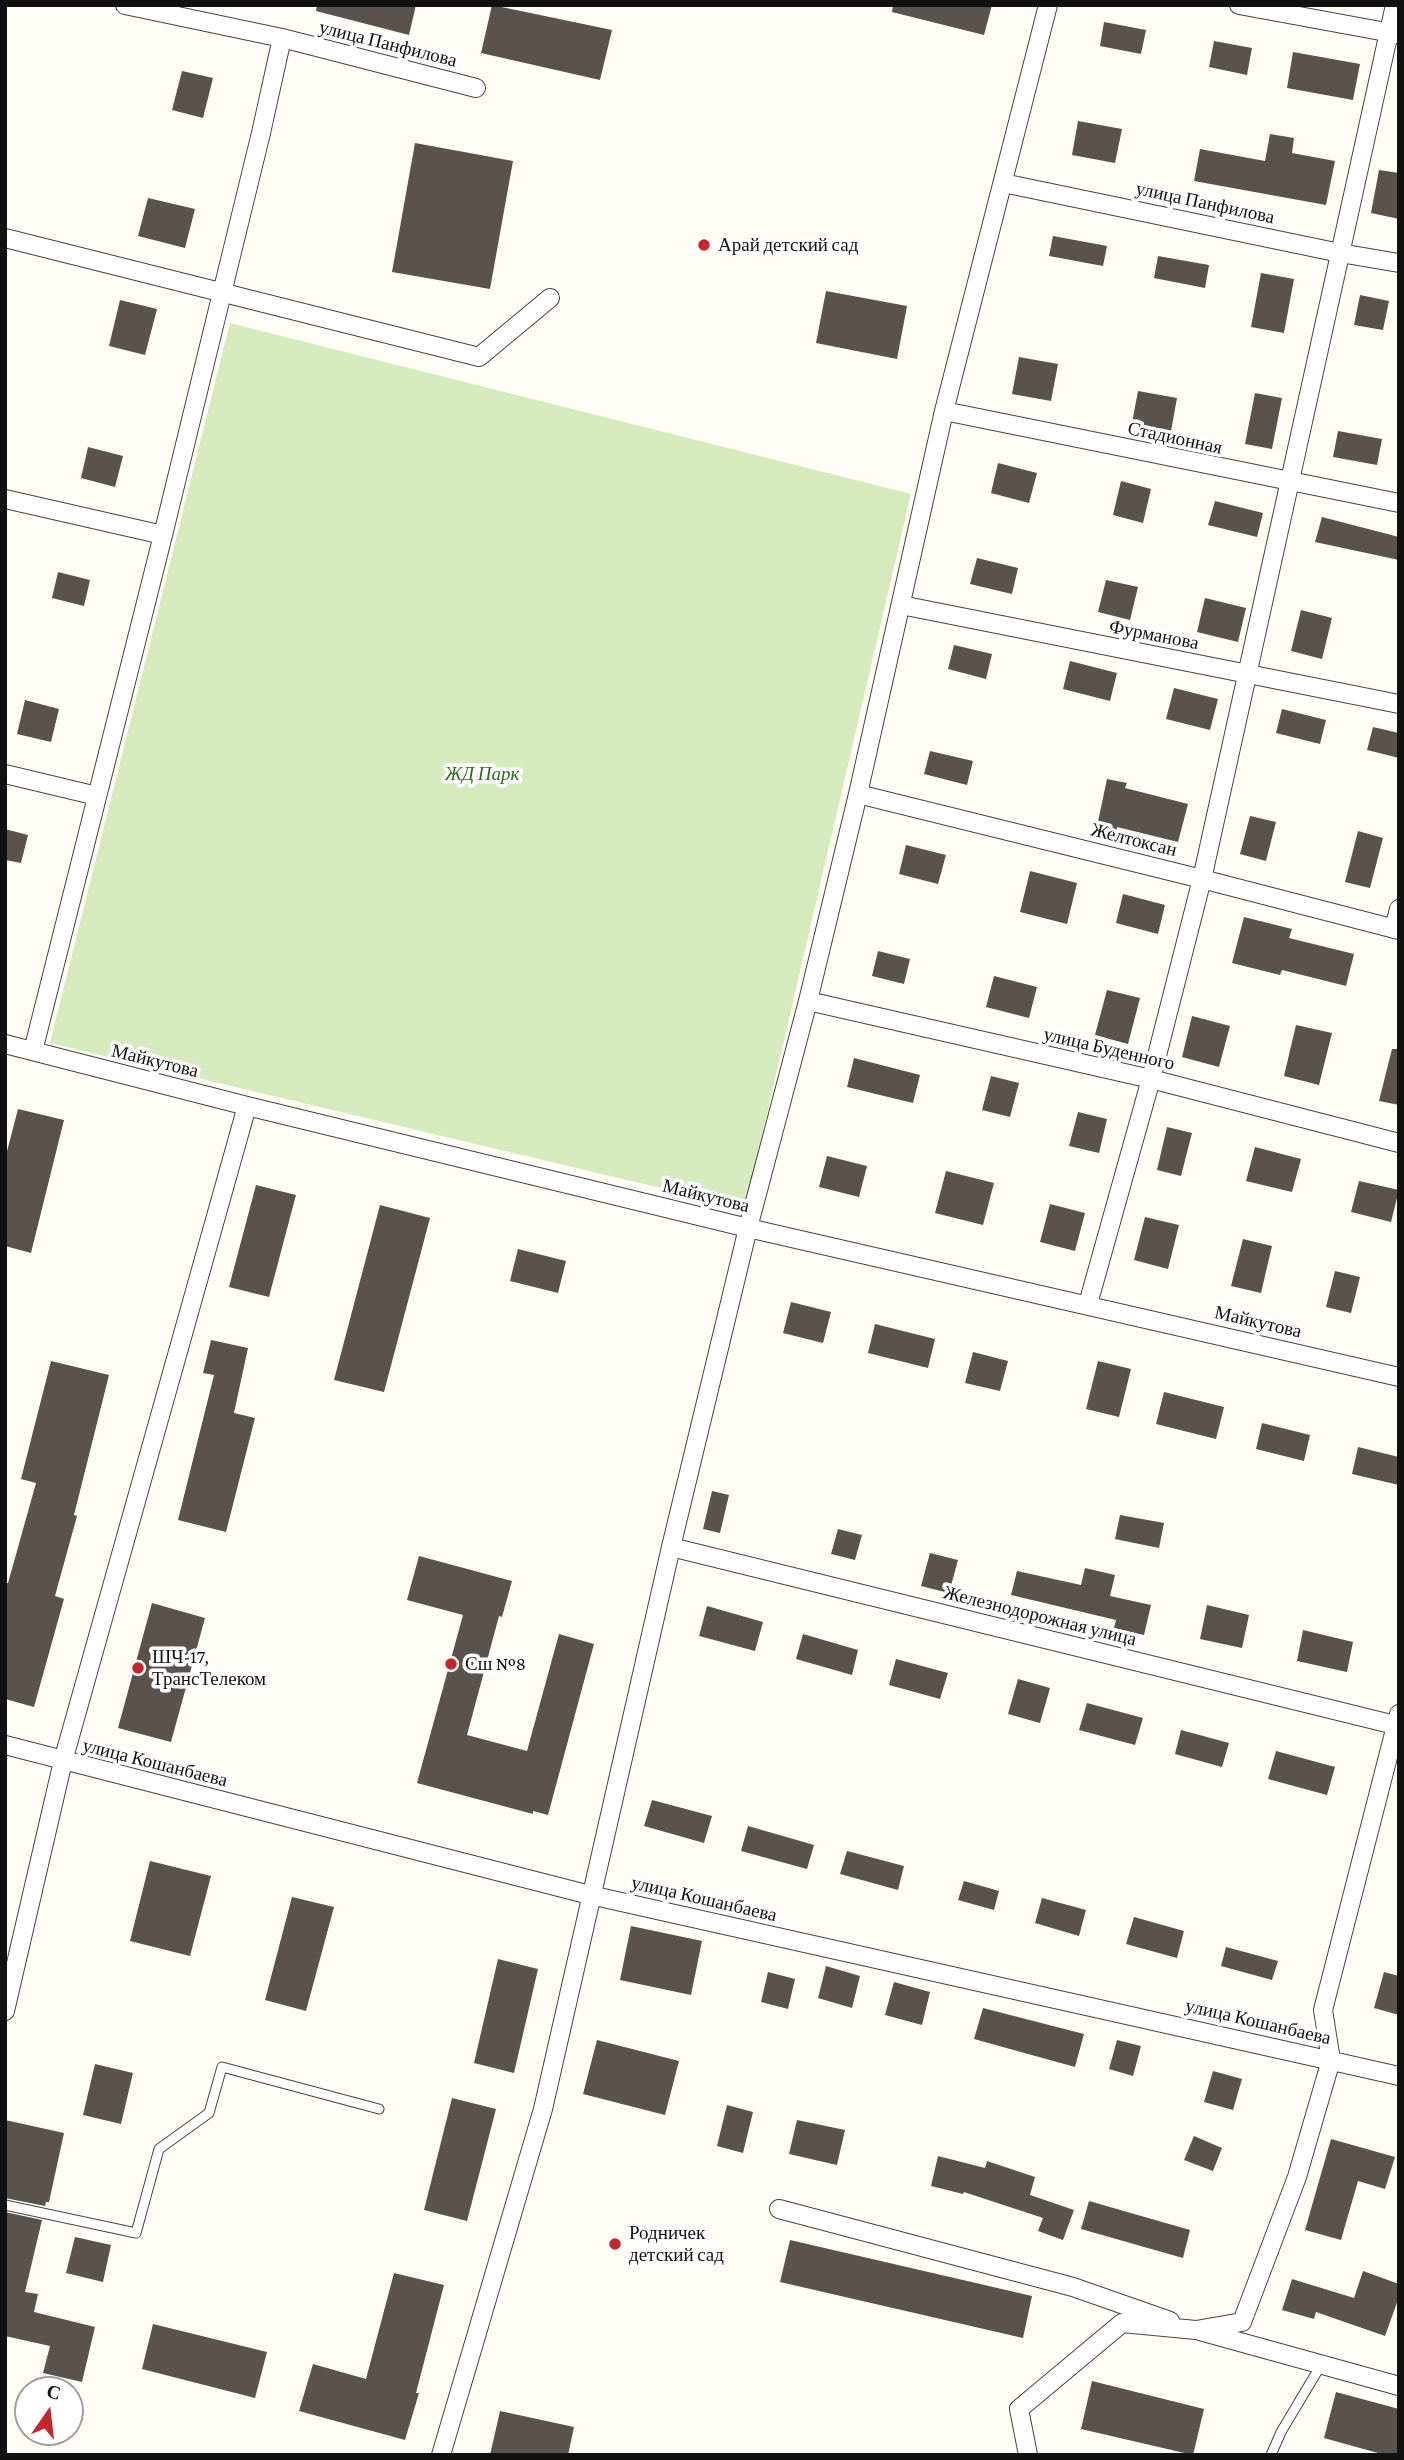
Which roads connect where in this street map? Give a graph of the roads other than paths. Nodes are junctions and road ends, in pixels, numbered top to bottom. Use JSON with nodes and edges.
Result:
{"nodes":[{"id":1,"x":125,"y":5,"type":"edge"},
{"id":2,"x":1048,"y":5,"type":"edge"},
{"id":3,"x":1239,"y":5,"type":"edge"},
{"id":4,"x":1395,"y":5,"type":"edge"},
{"id":5,"x":1394,"y":34,"type":"edge"},
{"id":6,"x":282,"y":38,"type":"junction"},
{"id":7,"x":476,"y":88,"type":"dead end"},
{"id":8,"x":1003,"y":183,"type":"junction"},
{"id":9,"x":5,"y":238,"type":"edge"},
{"id":10,"x":1340,"y":253,"type":"junction"},
{"id":11,"x":1399,"y":263,"type":"edge"},
{"id":12,"x":221,"y":292,"type":"junction"},
{"id":13,"x":550,"y":298,"type":"dead end"},
{"id":14,"x":944,"y":411,"type":"junction"},
{"id":15,"x":1289,"y":482,"type":"junction"},
{"id":16,"x":5,"y":499,"type":"edge"},
{"id":17,"x":1399,"y":503,"type":"edge"},
{"id":18,"x":163,"y":535,"type":"junction"},
{"id":19,"x":901,"y":605,"type":"junction"},
{"id":20,"x":1249,"y":676,"type":"junction"},
{"id":21,"x":1399,"y":705,"type":"edge"},
{"id":22,"x":5,"y":774,"type":"edge"},
{"id":23,"x":858,"y":794,"type":"junction"},
{"id":24,"x":97,"y":796,"type":"junction"},
{"id":25,"x":1202,"y":879,"type":"junction"},
{"id":26,"x":1399,"y":909,"type":"edge"},
{"id":27,"x":1396,"y":930,"type":"edge"},
{"id":28,"x":808,"y":1002,"type":"junction"},
{"id":29,"x":5,"y":1044,"type":"edge"},
{"id":30,"x":33,"y":1051,"type":"junction"},
{"id":31,"x":1152,"y":1079,"type":"junction"},
{"id":32,"x":247,"y":1106,"type":"junction"},
{"id":33,"x":1399,"y":1143,"type":"edge"},
{"id":34,"x":748,"y":1228,"type":"junction"},
{"id":35,"x":1088,"y":1304,"type":"junction"},
{"id":36,"x":1399,"y":1377,"type":"edge"},
{"id":37,"x":671,"y":1547,"type":"junction"},
{"id":38,"x":1398,"y":1722,"type":"edge"},
{"id":39,"x":5,"y":1745,"type":"edge"},
{"id":40,"x":63,"y":1761,"type":"junction"},
{"id":41,"x":590,"y":1895,"type":"junction"},
{"id":42,"x":5,"y":2011,"type":"edge"},
{"id":43,"x":1331,"y":2060,"type":"junction"},
{"id":44,"x":1399,"y":2076,"type":"edge"},
{"id":45,"x":379,"y":2109,"type":"dead end"},
{"id":46,"x":5,"y":2205,"type":"edge"},
{"id":47,"x":779,"y":2208,"type":"dead end"},
{"id":48,"x":1196,"y":2330,"type":"junction"},
{"id":49,"x":1321,"y":2365,"type":"junction"},
{"id":50,"x":1399,"y":2386,"type":"edge"},
{"id":51,"x":441,"y":2455,"type":"edge"},
{"id":52,"x":1028,"y":2455,"type":"edge"},
{"id":53,"x":1271,"y":2455,"type":"edge"}],
"edges":[{"from":1,"to":6,"type":"street","name":"улица Панфилова"},
{"from":2,"to":8,"type":"street"},
{"from":3,"to":5,"type":"street"},
{"from":4,"to":5,"type":"street"},
{"from":5,"to":10,"type":"street"},
{"from":6,"to":7,"type":"street","name":"улица Панфилова"},
{"from":6,"to":12,"type":"street"},
{"from":8,"to":10,"type":"street","name":"улица Панфилова"},
{"from":8,"to":14,"type":"street"},
{"from":9,"to":12,"type":"street"},
{"from":10,"to":11,"type":"street","name":"улица Панфилова"},
{"from":10,"to":15,"type":"street"},
{"from":12,"to":13,"type":"street"},
{"from":12,"to":18,"type":"street"},
{"from":14,"to":15,"type":"street","name":"Стадионная"},
{"from":14,"to":19,"type":"street"},
{"from":15,"to":17,"type":"street","name":"Стадионная"},
{"from":15,"to":20,"type":"street"},
{"from":16,"to":18,"type":"street"},
{"from":18,"to":24,"type":"street"},
{"from":19,"to":20,"type":"street","name":"Фурманова"},
{"from":19,"to":23,"type":"street"},
{"from":20,"to":21,"type":"street","name":"Фурманова"},
{"from":20,"to":25,"type":"street"},
{"from":22,"to":24,"type":"street"},
{"from":23,"to":25,"type":"street","name":"Желтоксан"},
{"from":23,"to":28,"type":"street"},
{"from":24,"to":30,"type":"street"},
{"from":25,"to":27,"type":"street","name":"Желтоксан"},
{"from":25,"to":31,"type":"street"},
{"from":26,"to":27,"type":"street"},
{"from":28,"to":31,"type":"street","name":"улица Буденного"},
{"from":28,"to":34,"type":"street"},
{"from":29,"to":30,"type":"street","name":"Майкутова"},
{"from":30,"to":32,"type":"street","name":"Майкутова"},
{"from":31,"to":33,"type":"street","name":"улица Буденного"},
{"from":31,"to":35,"type":"street"},
{"from":32,"to":34,"type":"street","name":"Майкутова"},
{"from":32,"to":40,"type":"street"},
{"from":34,"to":35,"type":"street","name":"Майкутова"},
{"from":34,"to":37,"type":"street"},
{"from":35,"to":36,"type":"street","name":"Майкутова"},
{"from":37,"to":38,"type":"street","name":"Железнодорожная улица"},
{"from":37,"to":41,"type":"street"},
{"from":38,"to":43,"type":"street"},
{"from":39,"to":40,"type":"street","name":"улица Кошанбаева"},
{"from":40,"to":41,"type":"street","name":"улица Кошанбаева"},
{"from":40,"to":42,"type":"street"},
{"from":41,"to":43,"type":"street","name":"улица Кошанбаева"},
{"from":41,"to":51,"type":"street"},
{"from":43,"to":44,"type":"street","name":"улица Кошанбаева"},
{"from":43,"to":48,"type":"street"},
{"from":45,"to":46,"type":"lane"},
{"from":47,"to":48,"type":"street"},
{"from":48,"to":49,"type":"street"},
{"from":48,"to":52,"type":"street"},
{"from":49,"to":50,"type":"street"},
{"from":49,"to":53,"type":"lane"}]}
